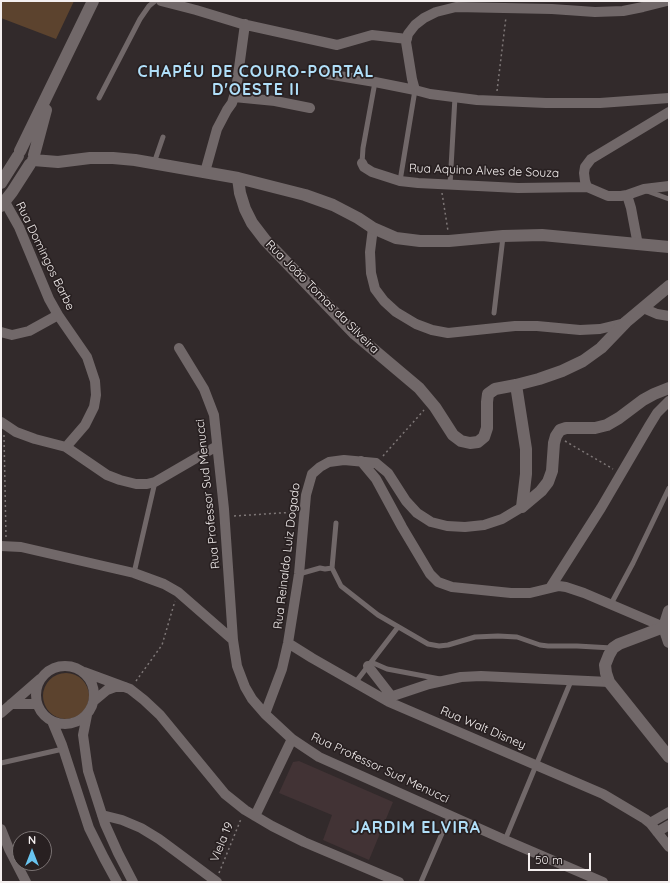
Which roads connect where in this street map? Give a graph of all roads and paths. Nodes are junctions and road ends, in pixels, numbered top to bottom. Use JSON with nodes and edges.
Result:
{"nodes":[{"id":1,"x":93,"y":1,"type":"edge"},
{"id":2,"x":155,"y":1,"type":"edge"},
{"id":3,"x":161,"y":1,"type":"edge"},
{"id":4,"x":666,"y":1,"type":"edge"},
{"id":5,"x":507,"y":8,"type":"junction"},
{"id":6,"x":245,"y":24,"type":"junction"},
{"id":7,"x":407,"y":39,"type":"junction"},
{"id":8,"x":327,"y":74,"type":"dead end"},
{"id":9,"x":54,"y":80,"type":"junction"},
{"id":10,"x":375,"y":82,"type":"junction"},
{"id":11,"x":415,"y":90,"type":"junction"},
{"id":12,"x":234,"y":97,"type":"junction"},
{"id":13,"x":455,"y":97,"type":"junction"},
{"id":14,"x":99,"y":98,"type":"dead end"},
{"id":15,"x":669,"y":98,"type":"edge"},
{"id":16,"x":496,"y":101,"type":"junction"},
{"id":17,"x":310,"y":108,"type":"dead end"},
{"id":18,"x":669,"y":112,"type":"edge"},
{"id":19,"x":163,"y":137,"type":"dead end"},
{"id":20,"x":19,"y":154,"type":"junction"},
{"id":21,"x":32,"y":160,"type":"junction"},
{"id":22,"x":154,"y":163,"type":"junction"},
{"id":23,"x":362,"y":163,"type":"joint"},
{"id":24,"x":205,"y":172,"type":"junction"},
{"id":25,"x":238,"y":178,"type":"junction"},
{"id":26,"x":400,"y":180,"type":"junction"},
{"id":27,"x":1,"y":183,"type":"edge"},
{"id":28,"x":446,"y":185,"type":"junction"},
{"id":29,"x":587,"y":186,"type":"junction"},
{"id":30,"x":669,"y":186,"type":"edge"},
{"id":31,"x":644,"y":189,"type":"junction"},
{"id":32,"x":627,"y":195,"type":"junction"},
{"id":33,"x":669,"y":199,"type":"edge"},
{"id":34,"x":3,"y":204,"type":"edge"},
{"id":35,"x":373,"y":228,"type":"junction"},
{"id":36,"x":448,"y":234,"type":"dead end"},
{"id":37,"x":503,"y":236,"type":"junction"},
{"id":38,"x":638,"y":245,"type":"junction"},
{"id":39,"x":669,"y":247,"type":"edge"},
{"id":40,"x":669,"y":286,"type":"edge"},
{"id":41,"x":643,"y":308,"type":"junction"},
{"id":42,"x":494,"y":313,"type":"dead end"},
{"id":43,"x":58,"y":315,"type":"junction"},
{"id":44,"x":669,"y":316,"type":"edge"},
{"id":45,"x":626,"y":322,"type":"junction"},
{"id":46,"x":2,"y":333,"type":"edge"},
{"id":47,"x":179,"y":348,"type":"dead end"},
{"id":48,"x":516,"y":385,"type":"junction"},
{"id":49,"x":669,"y":388,"type":"edge"},
{"id":50,"x":669,"y":401,"type":"edge"},
{"id":51,"x":431,"y":402,"type":"junction"},
{"id":52,"x":2,"y":424,"type":"edge"},
{"id":53,"x":556,"y":436,"type":"junction"},
{"id":54,"x":217,"y":446,"type":"junction"},
{"id":55,"x":66,"y":447,"type":"junction"},
{"id":56,"x":361,"y":461,"type":"junction"},
{"id":57,"x":376,"y":463,"type":"junction"},
{"id":58,"x":620,"y":474,"type":"junction"},
{"id":59,"x":155,"y":482,"type":"junction"},
{"id":60,"x":669,"y":488,"type":"edge"},
{"id":61,"x":522,"y":507,"type":"junction"},
{"id":62,"x":304,"y":511,"type":"junction"},
{"id":63,"x":224,"y":517,"type":"junction"},
{"id":64,"x":336,"y":522,"type":"dead end"},
{"id":65,"x":4,"y":546,"type":"edge"},
{"id":66,"x":332,"y":568,"type":"junction"},
{"id":67,"x":134,"y":573,"type":"junction"},
{"id":68,"x":299,"y":574,"type":"junction"},
{"id":69,"x":550,"y":588,"type":"junction"},
{"id":70,"x":178,"y":592,"type":"junction"},
{"id":71,"x":611,"y":604,"type":"junction"},
{"id":72,"x":669,"y":611,"type":"edge"},
{"id":73,"x":398,"y":627,"type":"junction"},
{"id":74,"x":664,"y":627,"type":"junction"},
{"id":75,"x":233,"y":640,"type":"junction"},
{"id":76,"x":669,"y":642,"type":"edge"},
{"id":77,"x":288,"y":643,"type":"junction"},
{"id":78,"x":613,"y":648,"type":"junction"},
{"id":79,"x":369,"y":664,"type":"junction"},
{"id":80,"x":84,"y":672,"type":"junction"},
{"id":81,"x":41,"y":678,"type":"junction"},
{"id":82,"x":445,"y":680,"type":"junction"},
{"id":83,"x":571,"y":681,"type":"junction"},
{"id":84,"x":609,"y":682,"type":"junction"},
{"id":85,"x":355,"y":683,"type":"junction"},
{"id":86,"x":127,"y":688,"type":"junction"},
{"id":87,"x":388,"y":698,"type":"junction"},
{"id":88,"x":94,"y":700,"type":"junction"},
{"id":89,"x":11,"y":704,"type":"junction"},
{"id":90,"x":37,"y":704,"type":"junction"},
{"id":91,"x":1,"y":713,"type":"edge"},
{"id":92,"x":265,"y":714,"type":"junction"},
{"id":93,"x":87,"y":715,"type":"junction"},
{"id":94,"x":52,"y":721,"type":"junction"},
{"id":95,"x":292,"y":739,"type":"junction"},
{"id":96,"x":63,"y":749,"type":"junction"},
{"id":97,"x":669,"y":757,"type":"edge"},
{"id":98,"x":1,"y":763,"type":"edge"},
{"id":99,"x":536,"y":764,"type":"junction"},
{"id":100,"x":245,"y":810,"type":"junction"},
{"id":101,"x":669,"y":812,"type":"edge"},
{"id":102,"x":102,"y":814,"type":"junction"},
{"id":103,"x":450,"y":815,"type":"junction"},
{"id":104,"x":255,"y":816,"type":"junction"},
{"id":105,"x":650,"y":823,"type":"junction"},
{"id":106,"x":669,"y":825,"type":"edge"},
{"id":107,"x":1,"y":828,"type":"edge"},
{"id":108,"x":657,"y":832,"type":"junction"},
{"id":109,"x":505,"y":840,"type":"junction"},
{"id":110,"x":669,"y":847,"type":"edge"},
{"id":111,"x":216,"y":881,"type":"edge"},
{"id":112,"x":26,"y":882,"type":"edge"},
{"id":113,"x":117,"y":882,"type":"edge"},
{"id":114,"x":133,"y":882,"type":"edge"},
{"id":115,"x":399,"y":882,"type":"edge"},
{"id":116,"x":421,"y":882,"type":"edge"},
{"id":117,"x":604,"y":882,"type":"edge"}],
"edges":[{"from":1,"to":9,"type":"street"},
{"from":2,"to":14,"type":"lane"},
{"from":3,"to":6,"type":"street"},
{"from":4,"to":5,"type":"street"},
{"from":5,"to":7,"type":"street"},
{"from":5,"to":16,"type":"path"},
{"from":6,"to":7,"type":"street"},
{"from":6,"to":12,"type":"street"},
{"from":7,"to":11,"type":"street"},
{"from":8,"to":10,"type":"street"},
{"from":9,"to":20,"type":"street"},
{"from":9,"to":21,"type":"street"},
{"from":10,"to":11,"type":"street"},
{"from":10,"to":23,"type":"lane"},
{"from":11,"to":13,"type":"street"},
{"from":11,"to":26,"type":"lane"},
{"from":12,"to":17,"type":"street"},
{"from":12,"to":24,"type":"street"},
{"from":13,"to":16,"type":"street"},
{"from":13,"to":28,"type":"lane"},
{"from":15,"to":16,"type":"street"},
{"from":18,"to":29,"type":"street"},
{"from":19,"to":22,"type":"lane"},
{"from":20,"to":21,"type":"street"},
{"from":20,"to":27,"type":"street"},
{"from":21,"to":22,"type":"street"},
{"from":21,"to":34,"type":"street"},
{"from":22,"to":24,"type":"street"},
{"from":23,"to":26,"type":"street","name":"Rua Aquino Alves de Souza"},
{"from":24,"to":25,"type":"street"},
{"from":25,"to":35,"type":"street"},
{"from":25,"to":51,"type":"street","name":"Rua João Tomas da Silveira"},
{"from":26,"to":28,"type":"street","name":"Rua Aquino Alves de Souza"},
{"from":28,"to":29,"type":"street","name":"Rua Aquino Alves de Souza"},
{"from":28,"to":36,"type":"path"},
{"from":29,"to":32,"type":"street"},
{"from":30,"to":31,"type":"street"},
{"from":31,"to":32,"type":"street"},
{"from":31,"to":33,"type":"lane"},
{"from":32,"to":38,"type":"street"},
{"from":34,"to":43,"type":"street","name":"Rua Domingos Barbe"},
{"from":35,"to":37,"type":"street"},
{"from":35,"to":45,"type":"street"},
{"from":37,"to":38,"type":"street"},
{"from":37,"to":42,"type":"lane"},
{"from":38,"to":39,"type":"street"},
{"from":40,"to":41,"type":"street","name":"Rua João Tomas da Silveira"},
{"from":41,"to":44,"type":"street"},
{"from":41,"to":45,"type":"street","name":"Rua João Tomas da Silveira"},
{"from":43,"to":46,"type":"street"},
{"from":43,"to":55,"type":"street","name":"Rua Domingos Barbe"},
{"from":45,"to":48,"type":"street","name":"Rua João Tomas da Silveira"},
{"from":47,"to":54,"type":"street","name":"Rua Professor Sud Menucci"},
{"from":48,"to":51,"type":"street","name":"Rua João Tomas da Silveira"},
{"from":48,"to":61,"type":"street"},
{"from":49,"to":53,"type":"street"},
{"from":50,"to":58,"type":"street"},
{"from":51,"to":57,"type":"path"},
{"from":52,"to":55,"type":"street"},
{"from":52,"to":65,"type":"path"},
{"from":53,"to":58,"type":"path"},
{"from":53,"to":61,"type":"street"},
{"from":54,"to":59,"type":"street"},
{"from":54,"to":63,"type":"street","name":"Rua Professor Sud Menucci"},
{"from":55,"to":59,"type":"street"},
{"from":56,"to":57,"type":"street","name":"Rua Reinaldo Luiz Dogado"},
{"from":56,"to":62,"type":"street","name":"Rua Reinaldo Luiz Dogado"},
{"from":56,"to":69,"type":"street"},
{"from":57,"to":61,"type":"street"},
{"from":58,"to":69,"type":"street"},
{"from":59,"to":67,"type":"lane"},
{"from":60,"to":71,"type":"lane"},
{"from":62,"to":63,"type":"path"},
{"from":62,"to":68,"type":"street","name":"Rua Reinaldo Luiz Dogado"},
{"from":63,"to":75,"type":"street","name":"Rua Professor Sud Menucci"},
{"from":64,"to":66,"type":"lane"},
{"from":65,"to":67,"type":"street"},
{"from":66,"to":68,"type":"lane"},
{"from":66,"to":73,"type":"lane"},
{"from":67,"to":70,"type":"street"},
{"from":68,"to":77,"type":"street","name":"Rua Reinaldo Luiz Dogado"},
{"from":69,"to":71,"type":"street"},
{"from":70,"to":75,"type":"street"},
{"from":70,"to":86,"type":"path"},
{"from":71,"to":74,"type":"street"},
{"from":72,"to":74,"type":"street"},
{"from":73,"to":78,"type":"lane"},
{"from":73,"to":79,"type":"lane"},
{"from":74,"to":76,"type":"street"},
{"from":74,"to":78,"type":"street"},
{"from":75,"to":92,"type":"street","name":"Rua Professor Sud Menucci"},
{"from":77,"to":85,"type":"street","name":"Rua Walt Disney"},
{"from":77,"to":92,"type":"street","name":"Rua Reinaldo Luiz Dogado"},
{"from":78,"to":84,"type":"street"},
{"from":79,"to":82,"type":"lane"},
{"from":79,"to":85,"type":"lane"},
{"from":79,"to":87,"type":"street"},
{"from":80,"to":81,"type":"street"},
{"from":80,"to":86,"type":"street"},
{"from":80,"to":88,"type":"street"},
{"from":81,"to":89,"type":"street"},
{"from":81,"to":90,"type":"street"},
{"from":82,"to":83,"type":"street"},
{"from":82,"to":87,"type":"street"},
{"from":83,"to":84,"type":"street"},
{"from":83,"to":99,"type":"lane"},
{"from":84,"to":97,"type":"street"},
{"from":85,"to":87,"type":"street","name":"Rua Walt Disney"},
{"from":86,"to":88,"type":"street"},
{"from":86,"to":100,"type":"street"},
{"from":87,"to":99,"type":"street","name":"Rua Walt Disney"},
{"from":88,"to":93,"type":"street"},
{"from":89,"to":90,"type":"street"},
{"from":89,"to":91,"type":"street"},
{"from":90,"to":94,"type":"street"},
{"from":92,"to":95,"type":"street","name":"Rua Professor Sud Menucci"},
{"from":93,"to":94,"type":"street"},
{"from":93,"to":102,"type":"street"},
{"from":94,"to":96,"type":"street"},
{"from":95,"to":103,"type":"street","name":"Rua Professor Sud Menucci"},
{"from":95,"to":104,"type":"street"},
{"from":96,"to":98,"type":"lane"},
{"from":96,"to":113,"type":"street"},
{"from":99,"to":105,"type":"street","name":"Rua Walt Disney"},
{"from":99,"to":109,"type":"lane"},
{"from":100,"to":104,"type":"street"},
{"from":100,"to":111,"type":"path","name":"Viela 19"},
{"from":101,"to":105,"type":"street"},
{"from":102,"to":111,"type":"street"},
{"from":102,"to":114,"type":"street"},
{"from":103,"to":109,"type":"street","name":"Rua Professor Sud Menucci"},
{"from":103,"to":116,"type":"lane"},
{"from":104,"to":115,"type":"street"},
{"from":105,"to":108,"type":"street","name":"Rua Walt Disney"},
{"from":106,"to":108,"type":"street"},
{"from":107,"to":112,"type":"street"},
{"from":108,"to":110,"type":"street","name":"Rua Walt Disney"},
{"from":109,"to":117,"type":"street","name":"Rua Professor Sud Menucci"}]}
